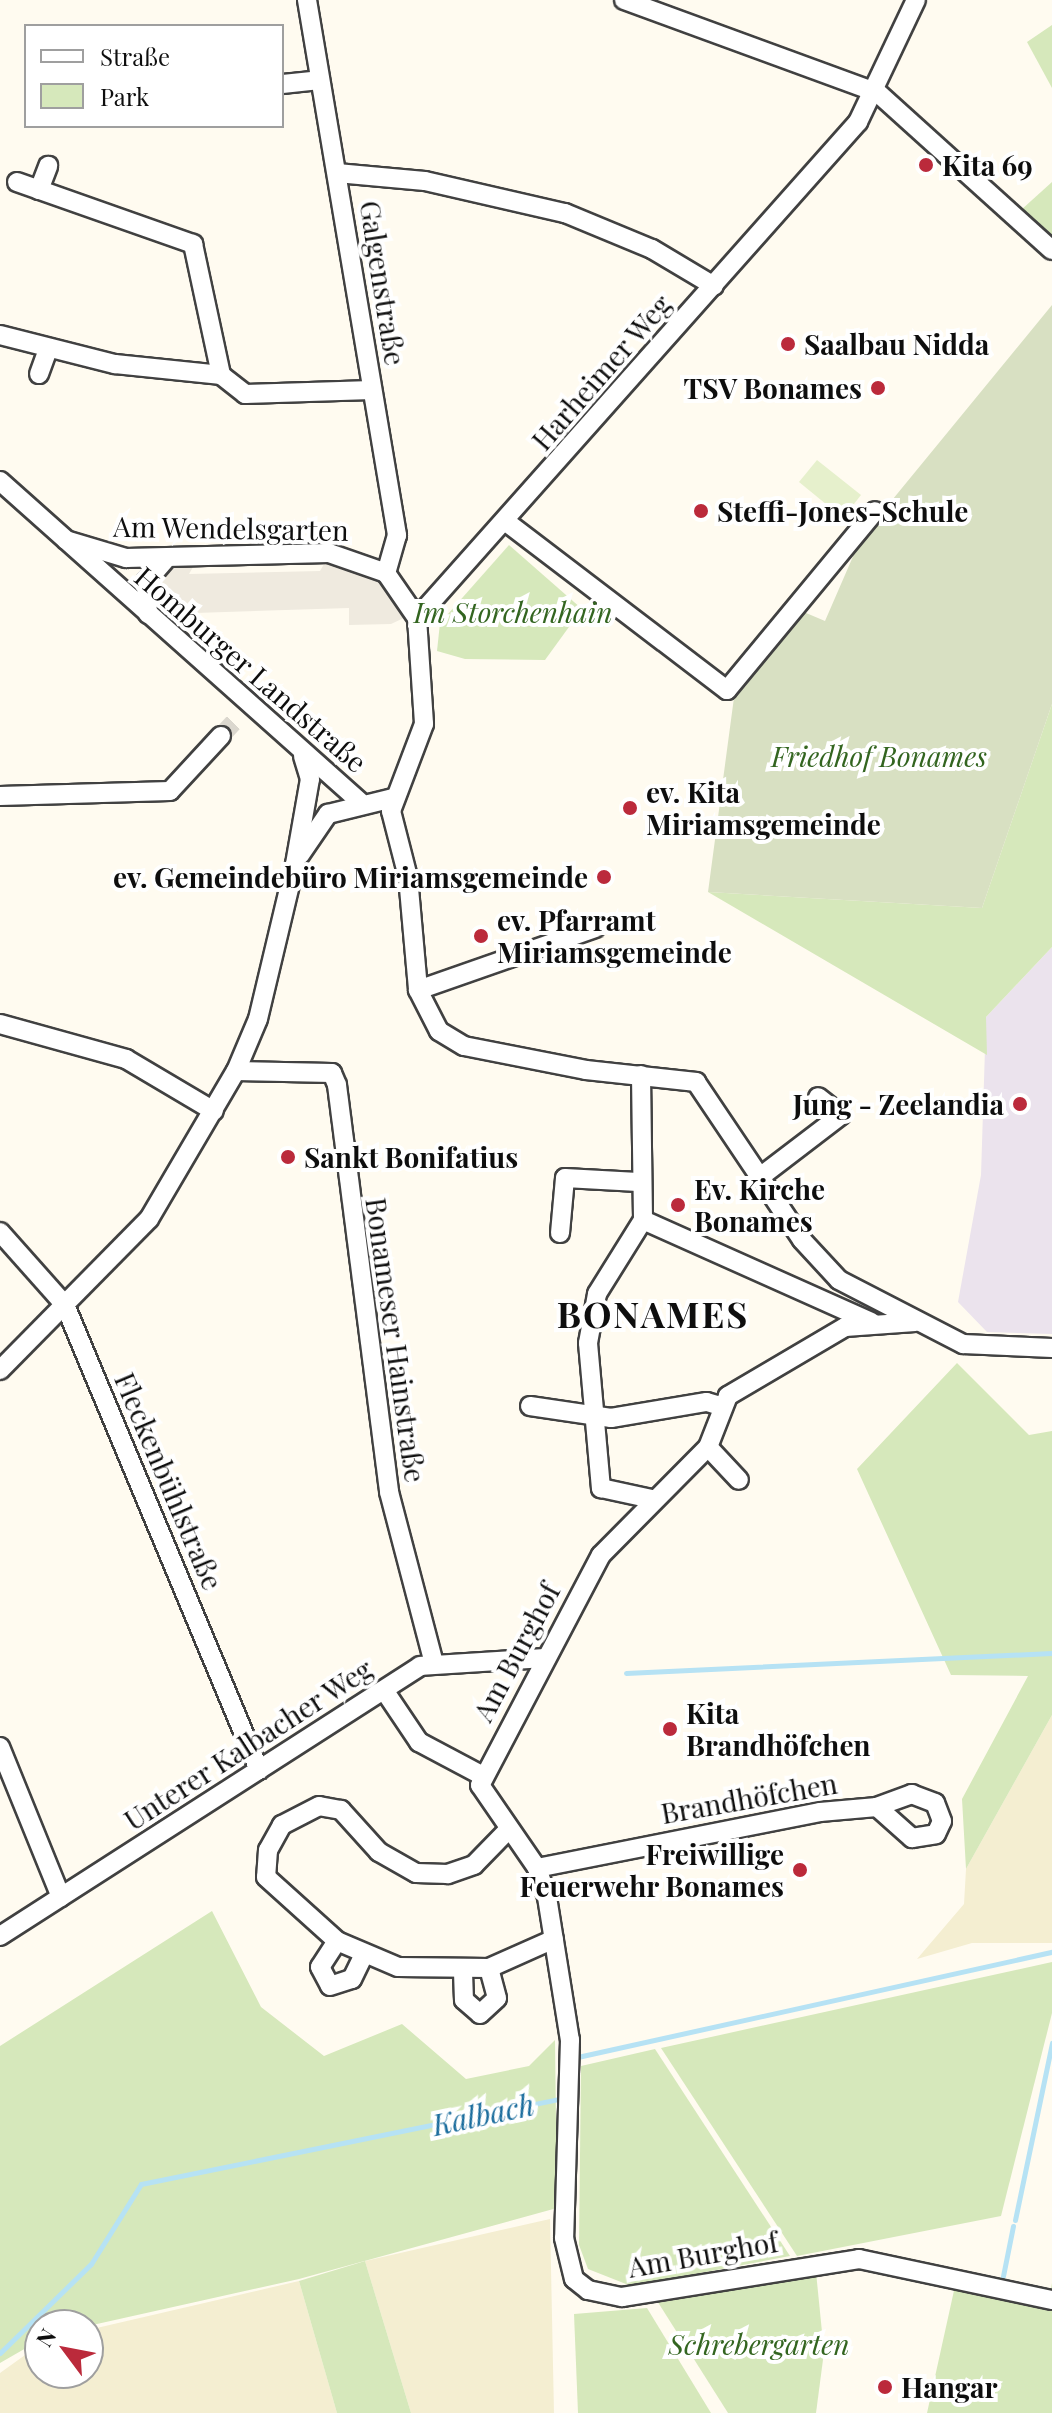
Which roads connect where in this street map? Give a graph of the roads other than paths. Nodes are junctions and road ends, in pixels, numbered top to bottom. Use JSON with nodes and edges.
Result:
{"nodes":[{"id":1,"x":307,"y":0,"type":"edge"},
{"id":2,"x":624,"y":0,"type":"edge"},
{"id":3,"x":916,"y":0,"type":"edge"},
{"id":4,"x":320,"y":80,"type":"junction"},
{"id":5,"x":284,"y":84,"type":"edge"},
{"id":6,"x":878,"y":93,"type":"junction"},
{"id":7,"x":48,"y":166,"type":"dead end"},
{"id":8,"x":337,"y":173,"type":"junction"},
{"id":9,"x":17,"y":182,"type":"dead end"},
{"id":10,"x":39,"y":190,"type":"junction"},
{"id":11,"x":1052,"y":250,"type":"edge"},
{"id":12,"x":714,"y":286,"type":"junction"},
{"id":13,"x":0,"y":335,"type":"edge"},
{"id":14,"x":48,"y":349,"type":"junction"},
{"id":15,"x":39,"y":374,"type":"dead end"},
{"id":16,"x":221,"y":375,"type":"junction"},
{"id":17,"x":372,"y":390,"type":"junction"},
{"id":18,"x":0,"y":481,"type":"edge"},
{"id":19,"x":875,"y":511,"type":"dead end"},
{"id":20,"x":505,"y":521,"type":"junction"},
{"id":21,"x":66,"y":540,"type":"junction"},
{"id":22,"x":167,"y":558,"type":"junction"},
{"id":23,"x":386,"y":573,"type":"junction"},
{"id":24,"x":148,"y":614,"type":"junction"},
{"id":25,"x":417,"y":618,"type":"junction"},
{"id":26,"x":221,"y":736,"type":"tunnel mouth"},
{"id":27,"x":303,"y":756,"type":"junction"},
{"id":28,"x":0,"y":796,"type":"edge"},
{"id":29,"x":393,"y":798,"type":"junction"},
{"id":30,"x":360,"y":802,"type":"junction"},
{"id":31,"x":295,"y":864,"type":"junction"},
{"id":32,"x":595,"y":928,"type":"dead end"},
{"id":33,"x":418,"y":990,"type":"junction"},
{"id":34,"x":0,"y":1024,"type":"edge"},
{"id":35,"x":236,"y":1071,"type":"junction"},
{"id":36,"x":641,"y":1075,"type":"junction"},
{"id":37,"x":818,"y":1097,"type":"dead end"},
{"id":38,"x":214,"y":1111,"type":"junction"},
{"id":39,"x":760,"y":1177,"type":"junction"},
{"id":40,"x":638,"y":1182,"type":"junction"},
{"id":41,"x":643,"y":1220,"type":"junction"},
{"id":42,"x":0,"y":1232,"type":"edge"},
{"id":43,"x":560,"y":1233,"type":"dead end"},
{"id":44,"x":848,"y":1286,"type":"junction"},
{"id":45,"x":868,"y":1299,"type":"junction"},
{"id":46,"x":65,"y":1305,"type":"junction"},
{"id":47,"x":836,"y":1307,"type":"junction"},
{"id":48,"x":871,"y":1322,"type":"junction"},
{"id":49,"x":915,"y":1322,"type":"junction"},
{"id":50,"x":1052,"y":1348,"type":"edge"},
{"id":51,"x":0,"y":1370,"type":"edge"},
{"id":52,"x":530,"y":1406,"type":"dead end"},
{"id":53,"x":723,"y":1407,"type":"junction"},
{"id":54,"x":592,"y":1417,"type":"junction"},
{"id":55,"x":708,"y":1447,"type":"junction"},
{"id":56,"x":739,"y":1480,"type":"dead end"},
{"id":57,"x":652,"y":1499,"type":"junction"},
{"id":58,"x":544,"y":1658,"type":"junction"},
{"id":59,"x":433,"y":1660,"type":"junction"},
{"id":60,"x":384,"y":1690,"type":"junction"},
{"id":61,"x":0,"y":1747,"type":"edge"},
{"id":62,"x":259,"y":1770,"type":"junction"},
{"id":63,"x":483,"y":1776,"type":"junction"},
{"id":64,"x":877,"y":1807,"type":"dead end"},
{"id":65,"x":509,"y":1829,"type":"junction"},
{"id":66,"x":537,"y":1868,"type":"junction"},
{"id":67,"x":61,"y":1897,"type":"junction"},
{"id":68,"x":0,"y":1936,"type":"edge"},
{"id":69,"x":554,"y":1939,"type":"junction"},
{"id":70,"x":337,"y":1941,"type":"junction"},
{"id":71,"x":363,"y":1956,"type":"junction"},
{"id":72,"x":489,"y":1968,"type":"junction"},
{"id":73,"x":463,"y":1972,"type":"junction"},
{"id":74,"x":1052,"y":2300,"type":"edge"}],
"edges":[{"from":1,"to":4,"type":"street","name":"Galgenstraße"},
{"from":2,"to":6,"type":"street"},
{"from":3,"to":6,"type":"street","name":"Harheimer Weg"},
{"from":4,"to":5,"type":"street"},
{"from":4,"to":8,"type":"street","name":"Galgenstraße"},
{"from":6,"to":11,"type":"street"},
{"from":6,"to":12,"type":"street","name":"Harheimer Weg"},
{"from":7,"to":10,"type":"street"},
{"from":8,"to":12,"type":"street"},
{"from":8,"to":17,"type":"street","name":"Galgenstraße"},
{"from":9,"to":10,"type":"street"},
{"from":10,"to":16,"type":"street"},
{"from":12,"to":20,"type":"street","name":"Harheimer Weg"},
{"from":13,"to":14,"type":"street"},
{"from":14,"to":15,"type":"street"},
{"from":14,"to":16,"type":"street"},
{"from":16,"to":17,"type":"street"},
{"from":17,"to":23,"type":"street","name":"Galgenstraße"},
{"from":18,"to":21,"type":"street","name":"Homburger Landstraße"},
{"from":19,"to":20,"type":"street"},
{"from":20,"to":25,"type":"street","name":"Harheimer Weg"},
{"from":21,"to":22,"type":"street","name":"Am Wendelsgarten"},
{"from":21,"to":24,"type":"street","name":"Homburger Landstraße"},
{"from":22,"to":23,"type":"street","name":"Am Wendelsgarten"},
{"from":22,"to":24,"type":"street"},
{"from":23,"to":25,"type":"street"},
{"from":24,"to":27,"type":"street","name":"Homburger Landstraße"},
{"from":25,"to":29,"type":"street"},
{"from":26,"to":28,"type":"street"},
{"from":27,"to":30,"type":"street","name":"Homburger Landstraße"},
{"from":27,"to":31,"type":"street"},
{"from":29,"to":30,"type":"street"},
{"from":29,"to":33,"type":"street"},
{"from":30,"to":31,"type":"street"},
{"from":31,"to":35,"type":"street"},
{"from":32,"to":33,"type":"street"},
{"from":33,"to":36,"type":"street"},
{"from":34,"to":38,"type":"street"},
{"from":35,"to":38,"type":"street"},
{"from":35,"to":59,"type":"street","name":"Bonameser Hainstraße"},
{"from":36,"to":39,"type":"street"},
{"from":36,"to":40,"type":"street"},
{"from":37,"to":39,"type":"street"},
{"from":38,"to":46,"type":"street"},
{"from":39,"to":44,"type":"street"},
{"from":40,"to":41,"type":"street"},
{"from":40,"to":43,"type":"street"},
{"from":41,"to":47,"type":"street"},
{"from":41,"to":54,"type":"street"},
{"from":42,"to":46,"type":"street","name":"Fleckenbühlstraße"},
{"from":44,"to":45,"type":"street"},
{"from":44,"to":47,"type":"street"},
{"from":45,"to":48,"type":"street"},
{"from":45,"to":49,"type":"street"},
{"from":46,"to":51,"type":"street"},
{"from":46,"to":62,"type":"street","name":"Fleckenbühlstraße"},
{"from":47,"to":48,"type":"street"},
{"from":48,"to":49,"type":"street"},
{"from":48,"to":53,"type":"street","name":"Am Burghof"},
{"from":49,"to":50,"type":"street"},
{"from":52,"to":54,"type":"street"},
{"from":53,"to":54,"type":"street"},
{"from":53,"to":55,"type":"street","name":"Am Burghof"},
{"from":54,"to":57,"type":"street"},
{"from":55,"to":56,"type":"street"},
{"from":55,"to":57,"type":"street","name":"Am Burghof"},
{"from":57,"to":58,"type":"street","name":"Am Burghof"},
{"from":58,"to":59,"type":"street"},
{"from":58,"to":63,"type":"street","name":"Am Burghof"},
{"from":59,"to":60,"type":"street","name":"Unterer Kalbacher Weg"},
{"from":60,"to":62,"type":"street","name":"Unterer Kalbacher Weg"},
{"from":60,"to":63,"type":"street"},
{"from":61,"to":67,"type":"street"},
{"from":62,"to":67,"type":"street","name":"Unterer Kalbacher Weg"},
{"from":63,"to":65,"type":"street","name":"Am Burghof"},
{"from":64,"to":66,"type":"street","name":"Brandhöfchen"},
{"from":65,"to":66,"type":"street","name":"Am Burghof"},
{"from":65,"to":70,"type":"street"},
{"from":66,"to":69,"type":"street","name":"Am Burghof"},
{"from":67,"to":68,"type":"street","name":"Unterer Kalbacher Weg"},
{"from":69,"to":72,"type":"street"},
{"from":69,"to":74,"type":"street","name":"Am Burghof"},
{"from":70,"to":71,"type":"street"},
{"from":70,"to":71,"type":"street"},
{"from":71,"to":73,"type":"street"},
{"from":72,"to":73,"type":"street"},
{"from":72,"to":73,"type":"street"}]}
